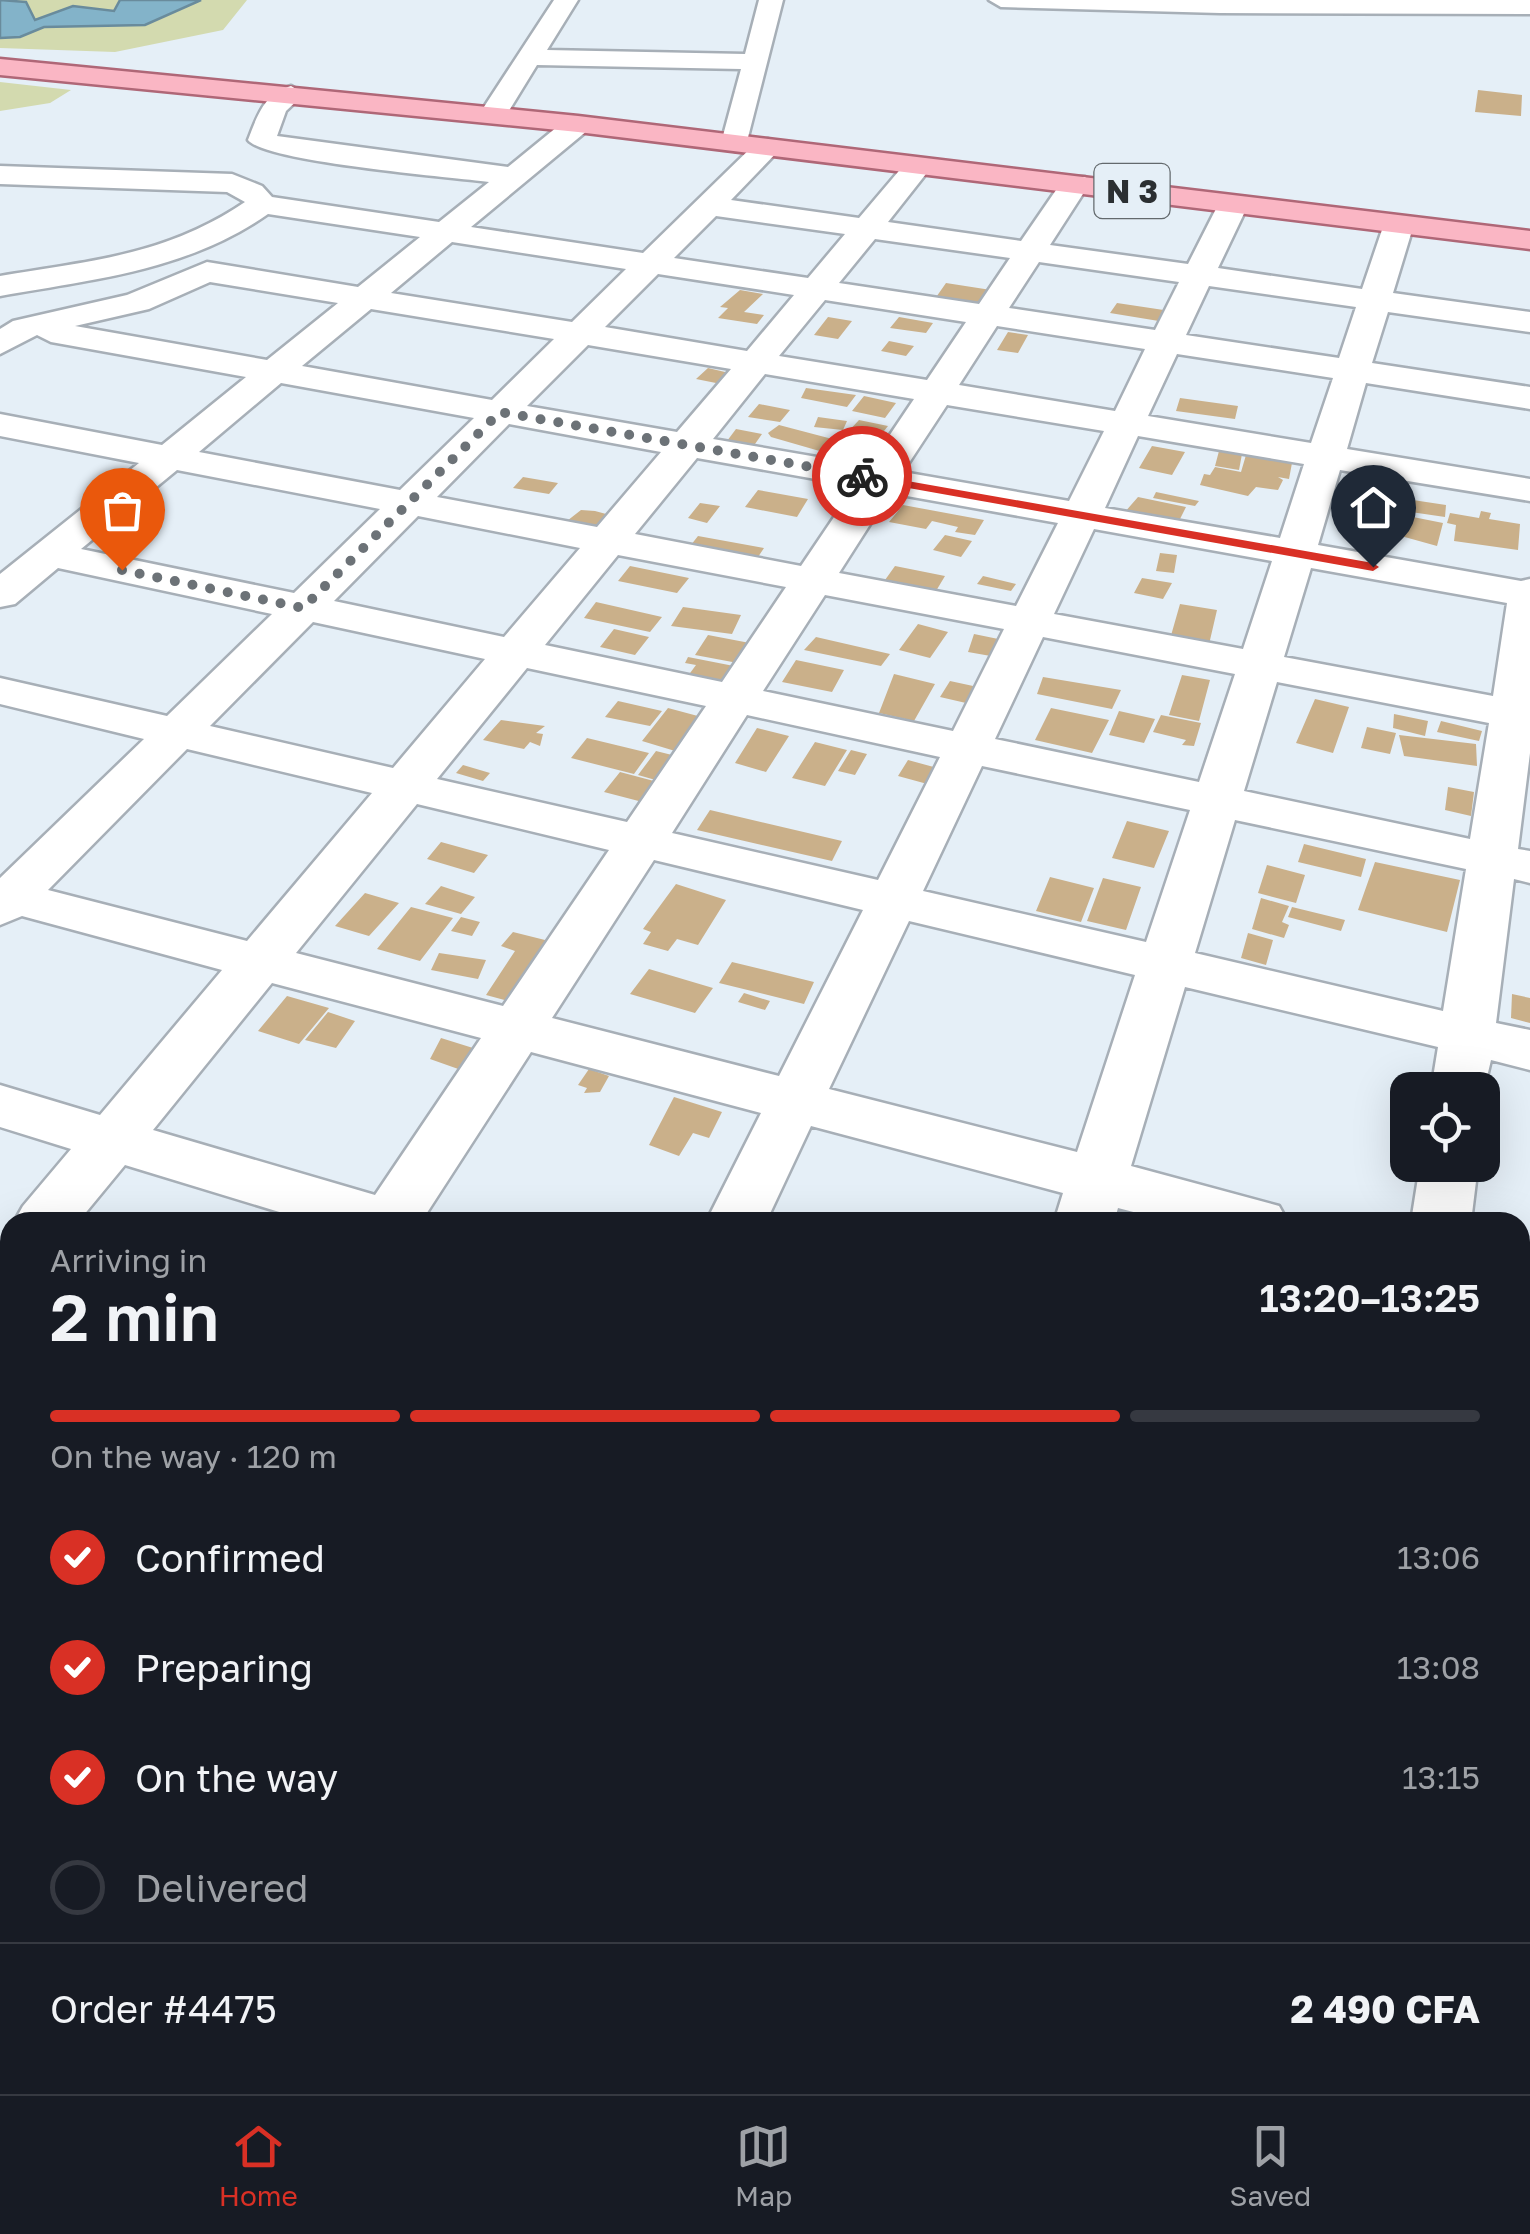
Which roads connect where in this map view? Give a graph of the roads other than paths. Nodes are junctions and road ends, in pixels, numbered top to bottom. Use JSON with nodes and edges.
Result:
{"nodes":[{"id":1,"x":566,"y":0,"type":"edge"},
{"id":2,"x":771,"y":0,"type":"edge"},
{"id":3,"x":1000,"y":0,"type":"edge"},
{"id":4,"x":1222,"y":3,"type":"edge"},
{"id":5,"x":1359,"y":3,"type":"edge"},
{"id":6,"x":1497,"y":3,"type":"edge"},
{"id":7,"x":1530,"y":7,"type":"edge"},
{"id":8,"x":532,"y":57,"type":"junction"},
{"id":9,"x":755,"y":62,"type":"junction"},
{"id":10,"x":0,"y":67,"type":"edge"},
{"id":11,"x":291,"y":94,"type":"junction"},
{"id":12,"x":492,"y":116,"type":"junction"},
{"id":13,"x":578,"y":124,"type":"junction"},
{"id":14,"x":751,"y":145,"type":"junction"},
{"id":15,"x":322,"y":152,"type":"junction"},
{"id":16,"x":919,"y":165,"type":"junction"},
{"id":17,"x":0,"y":175,"type":"edge"},
{"id":18,"x":514,"y":176,"type":"junction"},
{"id":19,"x":1075,"y":184,"type":"junction"},
{"id":20,"x":1234,"y":204,"type":"junction"},
{"id":21,"x":250,"y":206,"type":"junction"},
{"id":22,"x":709,"y":206,"type":"junction"},
{"id":23,"x":1399,"y":224,"type":"junction"},
{"id":24,"x":868,"y":228,"type":"junction"},
{"id":25,"x":446,"y":232,"type":"junction"},
{"id":26,"x":1530,"y":240,"type":"edge"},
{"id":27,"x":1031,"y":251,"type":"junction"},
{"id":28,"x":650,"y":263,"type":"junction"},
{"id":29,"x":207,"y":272,"type":"junction"},
{"id":30,"x":1199,"y":275,"type":"junction"},
{"id":31,"x":0,"y":286,"type":"edge"},
{"id":32,"x":818,"y":289,"type":"junction"},
{"id":33,"x":365,"y":298,"type":"junction"},
{"id":34,"x":1374,"y":300,"type":"junction"},
{"id":35,"x":989,"y":315,"type":"junction"},
{"id":36,"x":1530,"y":322,"type":"edge"},
{"id":37,"x":8,"y":334,"type":"edge"},
{"id":38,"x":579,"y":334,"type":"junction"},
{"id":39,"x":1166,"y":342,"type":"junction"},
{"id":40,"x":756,"y":362,"type":"junction"},
{"id":41,"x":1352,"y":370,"type":"junction"},
{"id":42,"x":274,"y":372,"type":"junction"},
{"id":43,"x":938,"y":392,"type":"junction"},
{"id":44,"x":1530,"y":398,"type":"edge"},
{"id":45,"x":500,"y":412,"type":"junction"},
{"id":46,"x":1126,"y":424,"type":"junction"},
{"id":47,"x":0,"y":426,"type":"edge"},
{"id":48,"x":688,"y":445,"type":"junction"},
{"id":49,"x":1325,"y":456,"type":"junction"},
{"id":50,"x":168,"y":458,"type":"junction"},
{"id":51,"x":880,"y":480,"type":"junction"},
{"id":52,"x":1530,"y":490,"type":"edge"},
{"id":53,"x":408,"y":503,"type":"junction"},
{"id":54,"x":1082,"y":515,"type":"junction"},
{"id":55,"x":608,"y":542,"type":"junction"},
{"id":56,"x":1294,"y":553,"type":"junction"},
{"id":57,"x":50,"y":554,"type":"junction"},
{"id":58,"x":813,"y":580,"type":"junction"},
{"id":59,"x":1530,"y":594,"type":"edge"},
{"id":60,"x":0,"y":595,"type":"edge"},
{"id":61,"x":303,"y":608,"type":"junction"},
{"id":62,"x":1030,"y":622,"type":"junction"},
{"id":63,"x":516,"y":653,"type":"junction"},
{"id":64,"x":1259,"y":666,"type":"junction"},
{"id":65,"x":0,"y":691,"type":"edge"},
{"id":66,"x":735,"y":699,"type":"junction"},
{"id":67,"x":1521,"y":716,"type":"edge"},
{"id":68,"x":176,"y":734,"type":"junction"},
{"id":69,"x":968,"y":748,"type":"junction"},
{"id":70,"x":405,"y":787,"type":"junction"},
{"id":71,"x":1216,"y":800,"type":"junction"},
{"id":72,"x":640,"y":842,"type":"junction"},
{"id":73,"x":1511,"y":863,"type":"edge"},
{"id":74,"x":4,"y":899,"type":"edge"},
{"id":75,"x":893,"y":901,"type":"junction"},
{"id":76,"x":260,"y":962,"type":"junction"},
{"id":77,"x":1165,"y":964,"type":"junction"},
{"id":78,"x":517,"y":1029,"type":"junction"},
{"id":79,"x":1467,"y":1035,"type":"junction"},
{"id":80,"x":1530,"y":1050,"type":"edge"},
{"id":81,"x":1462,"y":1072,"type":"edge"},
{"id":82,"x":795,"y":1102,"type":"junction"},
{"id":83,"x":0,"y":1106,"type":"edge"},
{"id":84,"x":112,"y":1140,"type":"junction"},
{"id":85,"x":1446,"y":1182,"type":"edge"},
{"id":86,"x":1090,"y":1201,"type":"edge"},
{"id":87,"x":52,"y":1212,"type":"edge"},
{"id":88,"x":354,"y":1212,"type":"edge"},
{"id":89,"x":395,"y":1212,"type":"edge"},
{"id":90,"x":741,"y":1212,"type":"edge"},
{"id":91,"x":1178,"y":1212,"type":"edge"},
{"id":92,"x":1442,"y":1212,"type":"edge"}],
"edges":[{"from":1,"to":8,"type":"street"},
{"from":2,"to":9,"type":"street"},
{"from":3,"to":4,"type":"street"},
{"from":4,"to":5,"type":"street"},
{"from":5,"to":6,"type":"street"},
{"from":6,"to":7,"type":"street"},
{"from":8,"to":9,"type":"street"},
{"from":8,"to":12,"type":"street"},
{"from":9,"to":14,"type":"street"},
{"from":10,"to":11,"type":"main road","number":"N 3"},
{"from":11,"to":12,"type":"main road","number":"N 3"},
{"from":11,"to":15,"type":"street"},
{"from":12,"to":13,"type":"main road","number":"N 3"},
{"from":13,"to":14,"type":"main road","number":"N 3"},
{"from":13,"to":18,"type":"street"},
{"from":14,"to":16,"type":"main road","number":"N 3"},
{"from":14,"to":22,"type":"street"},
{"from":15,"to":18,"type":"street"},
{"from":15,"to":21,"type":"street"},
{"from":16,"to":19,"type":"main road","number":"N 3"},
{"from":16,"to":24,"type":"street"},
{"from":17,"to":21,"type":"street"},
{"from":18,"to":25,"type":"street"},
{"from":19,"to":20,"type":"main road","number":"N 3"},
{"from":19,"to":27,"type":"street"},
{"from":20,"to":23,"type":"main road","number":"N 3"},
{"from":20,"to":30,"type":"street"},
{"from":21,"to":25,"type":"street"},
{"from":21,"to":29,"type":"street"},
{"from":21,"to":31,"type":"street"},
{"from":22,"to":24,"type":"street"},
{"from":22,"to":28,"type":"street"},
{"from":23,"to":26,"type":"main road","number":"N 3"},
{"from":23,"to":34,"type":"street"},
{"from":24,"to":27,"type":"street"},
{"from":24,"to":32,"type":"street"},
{"from":25,"to":28,"type":"street"},
{"from":25,"to":33,"type":"street"},
{"from":27,"to":30,"type":"street"},
{"from":27,"to":35,"type":"street"},
{"from":28,"to":32,"type":"street"},
{"from":28,"to":38,"type":"street"},
{"from":29,"to":33,"type":"street"},
{"from":29,"to":37,"type":"street"},
{"from":30,"to":34,"type":"street"},
{"from":30,"to":39,"type":"street"},
{"from":32,"to":35,"type":"street"},
{"from":32,"to":40,"type":"street"},
{"from":33,"to":38,"type":"street"},
{"from":33,"to":42,"type":"street"},
{"from":34,"to":36,"type":"street"},
{"from":34,"to":41,"type":"street"},
{"from":35,"to":39,"type":"street"},
{"from":35,"to":43,"type":"street"},
{"from":37,"to":42,"type":"street"},
{"from":38,"to":40,"type":"street"},
{"from":38,"to":45,"type":"street"},
{"from":39,"to":41,"type":"street"},
{"from":39,"to":46,"type":"street"},
{"from":40,"to":43,"type":"street"},
{"from":40,"to":48,"type":"street"},
{"from":41,"to":44,"type":"street"},
{"from":41,"to":49,"type":"street"},
{"from":42,"to":45,"type":"street"},
{"from":42,"to":50,"type":"street"},
{"from":43,"to":46,"type":"street"},
{"from":43,"to":51,"type":"street"},
{"from":45,"to":48,"type":"street"},
{"from":45,"to":53,"type":"street"},
{"from":46,"to":49,"type":"street"},
{"from":46,"to":54,"type":"street"},
{"from":47,"to":50,"type":"street"},
{"from":48,"to":51,"type":"street"},
{"from":48,"to":55,"type":"street"},
{"from":49,"to":52,"type":"street"},
{"from":49,"to":56,"type":"street"},
{"from":50,"to":53,"type":"street"},
{"from":50,"to":57,"type":"street"},
{"from":51,"to":54,"type":"street"},
{"from":51,"to":58,"type":"street"},
{"from":53,"to":55,"type":"street"},
{"from":53,"to":61,"type":"street"},
{"from":54,"to":56,"type":"street"},
{"from":54,"to":62,"type":"street"},
{"from":55,"to":58,"type":"street"},
{"from":55,"to":63,"type":"street"},
{"from":56,"to":59,"type":"street"},
{"from":56,"to":64,"type":"street"},
{"from":57,"to":60,"type":"street"},
{"from":57,"to":61,"type":"street"},
{"from":58,"to":62,"type":"street"},
{"from":58,"to":66,"type":"street"},
{"from":59,"to":67,"type":"street"},
{"from":61,"to":63,"type":"street"},
{"from":61,"to":68,"type":"street"},
{"from":62,"to":64,"type":"street"},
{"from":62,"to":69,"type":"street"},
{"from":63,"to":66,"type":"street"},
{"from":63,"to":70,"type":"street"},
{"from":64,"to":67,"type":"street"},
{"from":64,"to":71,"type":"street"},
{"from":65,"to":68,"type":"street"},
{"from":66,"to":69,"type":"street"},
{"from":66,"to":72,"type":"street"},
{"from":67,"to":73,"type":"street"},
{"from":68,"to":70,"type":"street"},
{"from":68,"to":74,"type":"street"},
{"from":69,"to":71,"type":"street"},
{"from":69,"to":75,"type":"street"},
{"from":70,"to":72,"type":"street"},
{"from":70,"to":76,"type":"street"},
{"from":71,"to":73,"type":"street"},
{"from":71,"to":77,"type":"street"},
{"from":72,"to":75,"type":"street"},
{"from":72,"to":78,"type":"street"},
{"from":73,"to":79,"type":"street"},
{"from":74,"to":76,"type":"street"},
{"from":75,"to":77,"type":"street"},
{"from":75,"to":82,"type":"street"},
{"from":76,"to":78,"type":"street"},
{"from":76,"to":84,"type":"street"},
{"from":77,"to":79,"type":"street"},
{"from":77,"to":86,"type":"street"},
{"from":78,"to":82,"type":"street"},
{"from":78,"to":89,"type":"street"},
{"from":79,"to":80,"type":"street"},
{"from":79,"to":81,"type":"street"},
{"from":82,"to":86,"type":"street"},
{"from":82,"to":90,"type":"street"},
{"from":83,"to":84,"type":"street"},
{"from":84,"to":87,"type":"street"},
{"from":84,"to":88,"type":"street"},
{"from":85,"to":92,"type":"street"},
{"from":86,"to":91,"type":"street"}]}
